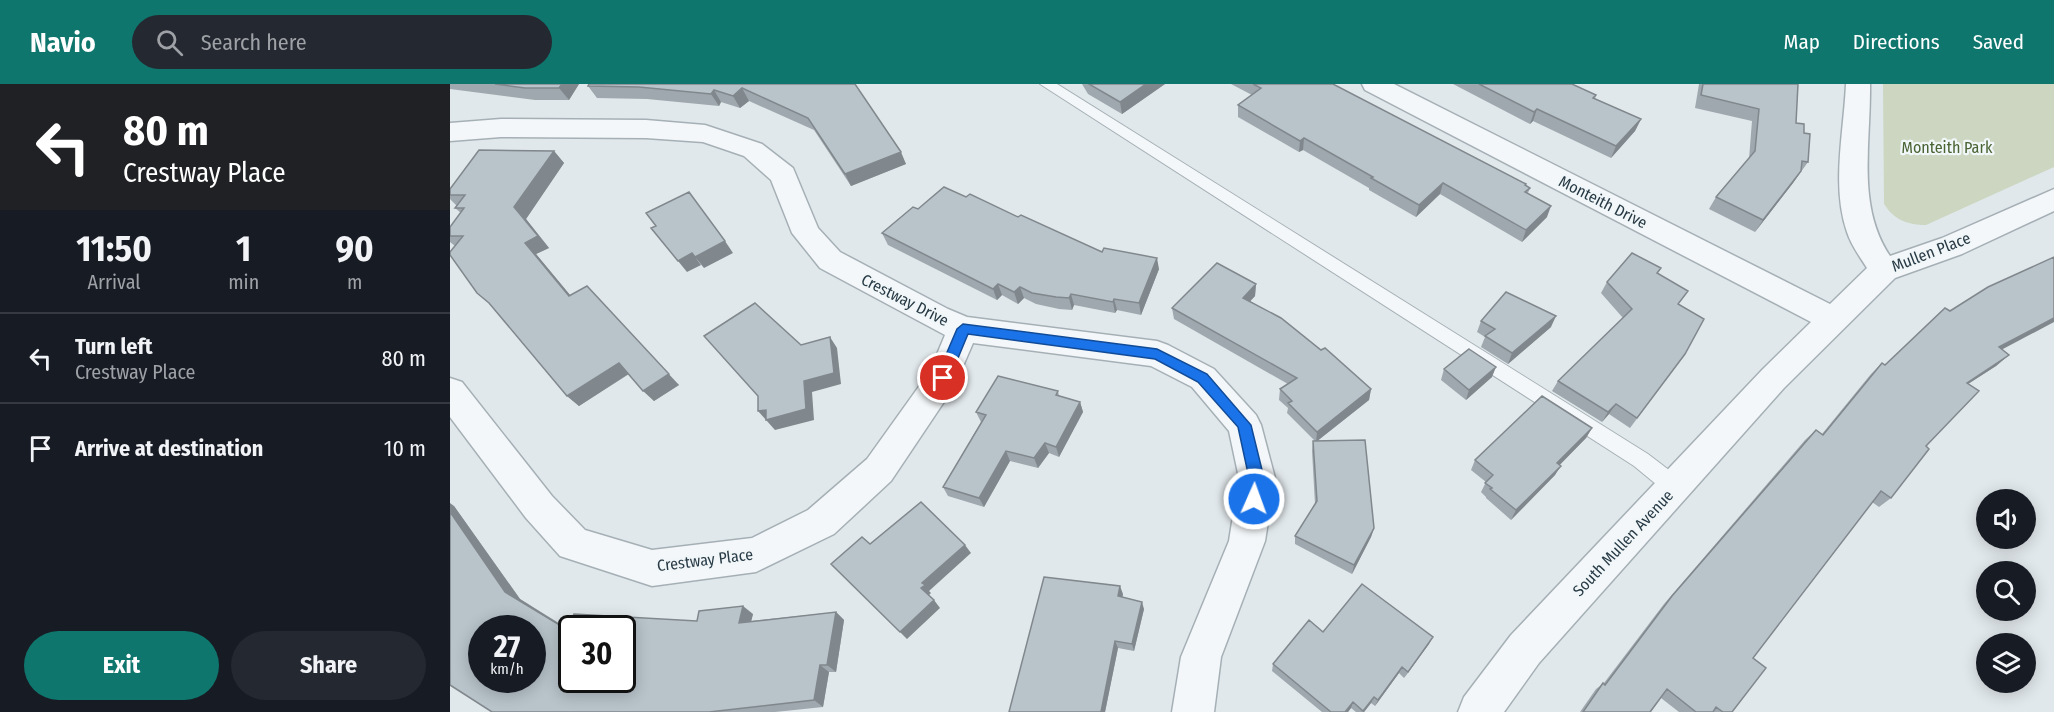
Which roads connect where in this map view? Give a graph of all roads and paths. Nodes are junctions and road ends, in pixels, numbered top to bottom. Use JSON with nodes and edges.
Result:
{"nodes":[{"id":1,"x":1047,"y":84,"type":"edge"},
{"id":2,"x":1374,"y":84,"type":"edge"},
{"id":3,"x":1858,"y":84,"type":"edge"},
{"id":4,"x":450,"y":132,"type":"edge"},
{"id":5,"x":2054,"y":199,"type":"edge"},
{"id":6,"x":1884,"y":270,"type":"junction"},
{"id":7,"x":1833,"y":318,"type":"junction"},
{"id":8,"x":963,"y":329,"type":"junction"},
{"id":9,"x":1773,"y":379,"type":"joint"},
{"id":10,"x":450,"y":392,"type":"edge"},
{"id":11,"x":1675,"y":487,"type":"junction"},
{"id":12,"x":1193,"y":712,"type":"edge"},
{"id":13,"x":1479,"y":712,"type":"edge"}],
"edges":[{"from":1,"to":11,"type":"lane"},
{"from":2,"to":7,"type":"street","name":"Monteith Drive"},
{"from":3,"to":6,"type":"street"},
{"from":4,"to":8,"type":"street","name":"Crestway Drive"},
{"from":5,"to":6,"type":"street","name":"Mullen Place"},
{"from":6,"to":7,"type":"street","name":"Mullen Place"},
{"from":7,"to":9,"type":"street","name":"Mullen Place"},
{"from":8,"to":10,"type":"street","name":"Crestway Place"},
{"from":8,"to":12,"type":"street","name":"Crestway Drive"},
{"from":9,"to":11,"type":"street","name":"South Mullen Avenue"},
{"from":11,"to":13,"type":"street","name":"South Mullen Avenue"}]}
